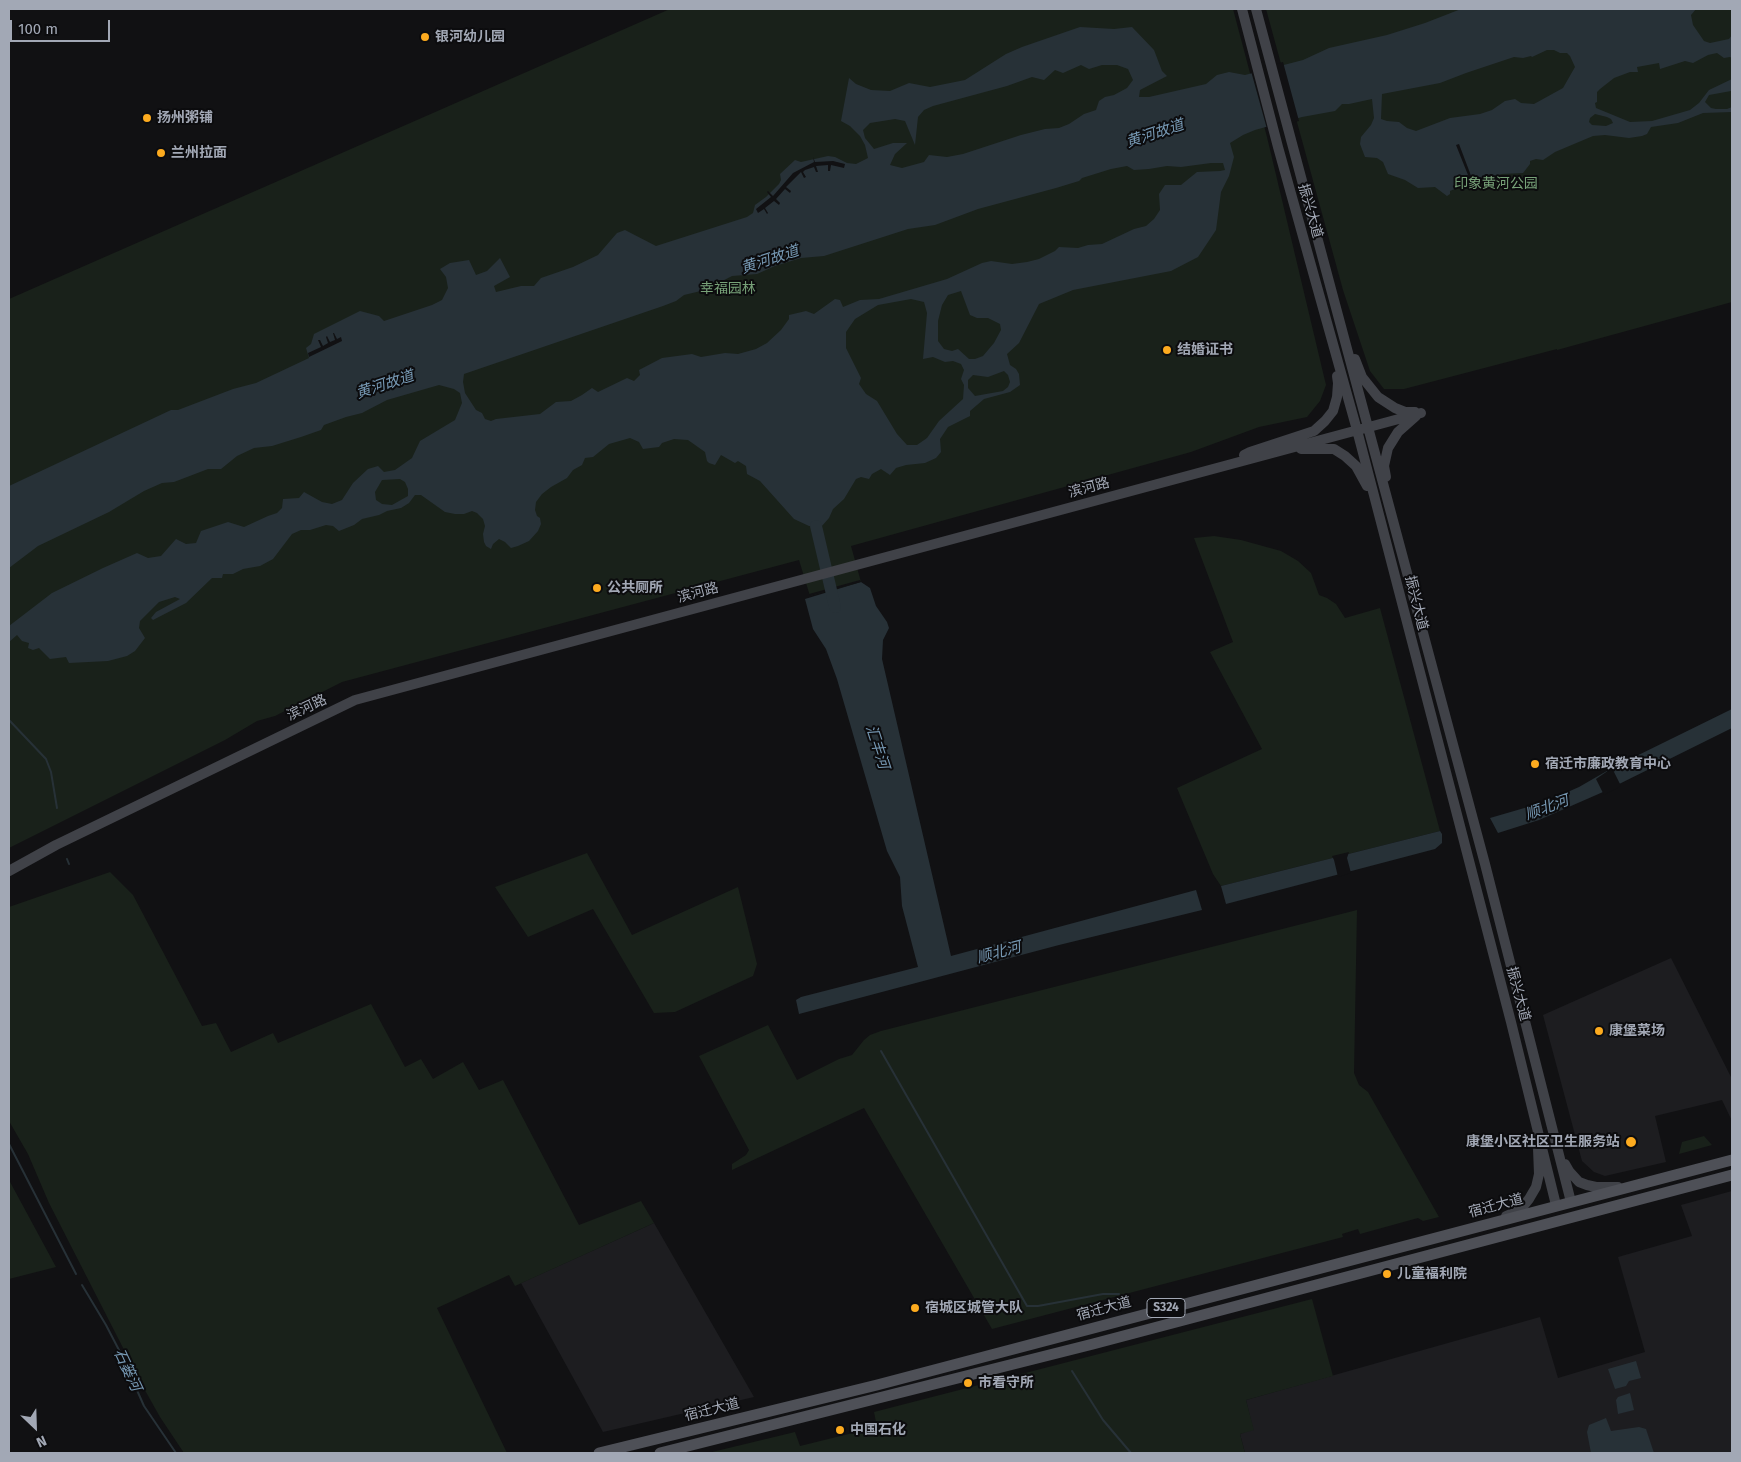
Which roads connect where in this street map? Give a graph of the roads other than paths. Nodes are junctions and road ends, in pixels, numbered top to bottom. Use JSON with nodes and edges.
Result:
{"nodes":[{"id":1,"x":1242,"y":9,"type":"edge"},
{"id":2,"x":1256,"y":9,"type":"edge"},
{"id":3,"x":1335,"y":304,"type":"junction"},
{"id":4,"x":1326,"y":318,"type":"junction"},
{"id":5,"x":1421,"y":413,"type":"junction"},
{"id":6,"x":1362,"y":429,"type":"junction"},
{"id":7,"x":1227,"y":465,"type":"junction"},
{"id":8,"x":1392,"y":517,"type":"junction"},
{"id":9,"x":1380,"y":520,"type":"junction"},
{"id":10,"x":9,"y":871,"type":"edge"},
{"id":11,"x":1536,"y":1119,"type":"junction"},
{"id":12,"x":1550,"y":1119,"type":"junction"},
{"id":13,"x":1732,"y":1160,"type":"edge"},
{"id":14,"x":1732,"y":1174,"type":"edge"},
{"id":15,"x":1646,"y":1182,"type":"junction"},
{"id":16,"x":1571,"y":1202,"type":"junction"},
{"id":17,"x":1556,"y":1205,"type":"junction"},
{"id":18,"x":1483,"y":1225,"type":"junction"},
{"id":19,"x":599,"y":1453,"type":"edge"},
{"id":20,"x":660,"y":1453,"type":"edge"}],
"edges":[{"from":1,"to":4,"type":"main road","name":"振兴大道"},
{"from":2,"to":3,"type":"main road","name":"振兴大道"},
{"from":3,"to":5,"type":"main road"},
{"from":3,"to":6,"type":"main road","name":"振兴大道"},
{"from":4,"to":6,"type":"main road","name":"振兴大道"},
{"from":4,"to":7,"type":"main road"},
{"from":5,"to":6,"type":"main road","name":"滨河路"},
{"from":5,"to":8,"type":"main road"},
{"from":6,"to":7,"type":"main road","name":"滨河路"},
{"from":6,"to":8,"type":"main road","name":"振兴大道"},
{"from":6,"to":9,"type":"main road","name":"振兴大道"},
{"from":7,"to":9,"type":"main road"},
{"from":7,"to":10,"type":"main road","name":"滨河路"},
{"from":8,"to":12,"type":"main road","name":"振兴大道"},
{"from":9,"to":11,"type":"main road","name":"振兴大道"},
{"from":11,"to":17,"type":"main road","name":"振兴大道"},
{"from":11,"to":18,"type":"main road"},
{"from":12,"to":15,"type":"main road"},
{"from":12,"to":16,"type":"main road","name":"振兴大道"},
{"from":13,"to":15,"type":"main road","name":"宿迁大道","number":"S324"},
{"from":14,"to":20,"type":"main road","name":"宿迁大道","number":"S324"},
{"from":15,"to":16,"type":"main road","name":"宿迁大道","number":"S324"},
{"from":16,"to":17,"type":"main road","name":"宿迁大道","number":"S324"},
{"from":17,"to":18,"type":"main road","name":"宿迁大道","number":"S324"},
{"from":18,"to":19,"type":"main road","name":"宿迁大道","number":"S324"}]}
